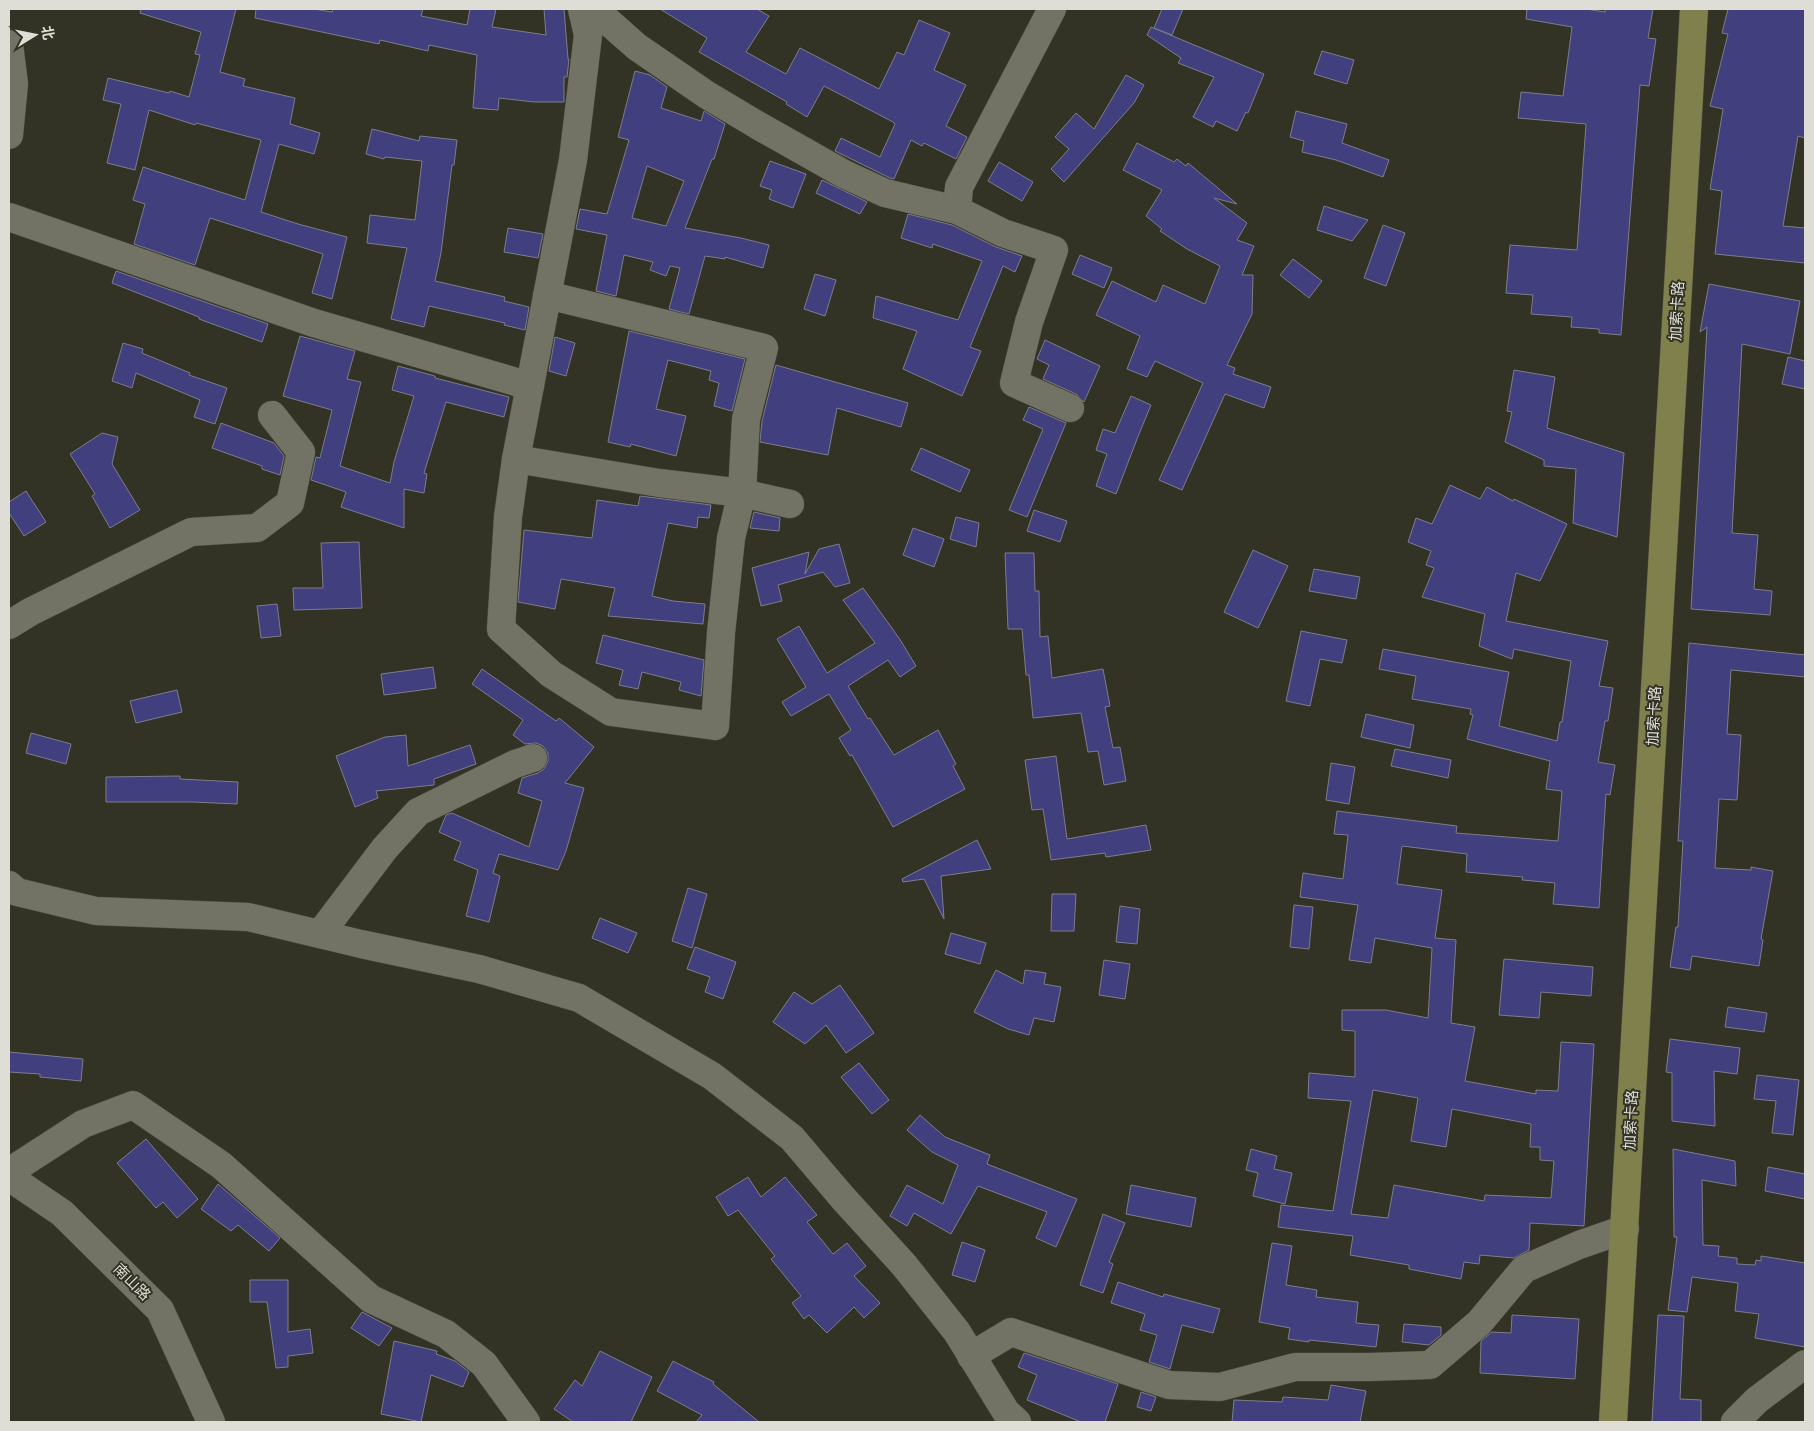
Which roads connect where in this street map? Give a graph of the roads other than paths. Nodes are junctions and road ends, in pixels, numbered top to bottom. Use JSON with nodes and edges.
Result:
{"nodes":[{"id":1,"x":582,"y":9,"type":"edge"},
{"id":2,"x":594,"y":9,"type":"edge"},
{"id":3,"x":1052,"y":9,"type":"edge"},
{"id":4,"x":1694,"y":9,"type":"edge"},
{"id":5,"x":9,"y":44,"type":"edge"},
{"id":6,"x":9,"y":135,"type":"edge"},
{"id":7,"x":956,"y":210,"type":"junction"},
{"id":8,"x":9,"y":217,"type":"edge"},
{"id":9,"x":547,"y":295,"type":"junction"},
{"id":10,"x":530,"y":386,"type":"junction"},
{"id":11,"x":1070,"y":408,"type":"dead end"},
{"id":12,"x":272,"y":415,"type":"dead end"},
{"id":13,"x":516,"y":458,"type":"junction"},
{"id":14,"x":742,"y":493,"type":"junction"},
{"id":15,"x":790,"y":504,"type":"dead end"},
{"id":16,"x":9,"y":625,"type":"edge"},
{"id":17,"x":532,"y":758,"type":"dead end"},
{"id":18,"x":9,"y":884,"type":"edge"},
{"id":19,"x":320,"y":934,"type":"junction"},
{"id":20,"x":9,"y":1172,"type":"edge"},
{"id":21,"x":9,"y":1177,"type":"edge"},
{"id":22,"x":1625,"y":1229,"type":"junction"},
{"id":23,"x":971,"y":1356,"type":"junction"},
{"id":24,"x":1805,"y":1364,"type":"edge"},
{"id":25,"x":211,"y":1422,"type":"edge"},
{"id":26,"x":526,"y":1422,"type":"edge"},
{"id":27,"x":1017,"y":1422,"type":"edge"},
{"id":28,"x":1613,"y":1422,"type":"edge"},
{"id":29,"x":1735,"y":1422,"type":"edge"}],
"edges":[{"from":1,"to":9,"type":"street"},
{"from":2,"to":7,"type":"street"},
{"from":3,"to":7,"type":"street"},
{"from":4,"to":22,"type":"main road","name":"加索卡路"},
{"from":5,"to":6,"type":"street"},
{"from":7,"to":11,"type":"street"},
{"from":8,"to":10,"type":"street"},
{"from":9,"to":10,"type":"street"},
{"from":9,"to":14,"type":"street"},
{"from":10,"to":13,"type":"street"},
{"from":12,"to":16,"type":"street"},
{"from":13,"to":14,"type":"street"},
{"from":13,"to":14,"type":"street"},
{"from":14,"to":15,"type":"street"},
{"from":17,"to":19,"type":"street"},
{"from":18,"to":19,"type":"street"},
{"from":19,"to":23,"type":"street"},
{"from":20,"to":26,"type":"street"},
{"from":21,"to":25,"type":"street","name":"南山路"},
{"from":22,"to":23,"type":"street"},
{"from":22,"to":28,"type":"main road","name":"加索卡路"},
{"from":23,"to":27,"type":"street"},
{"from":24,"to":29,"type":"street"}]}
